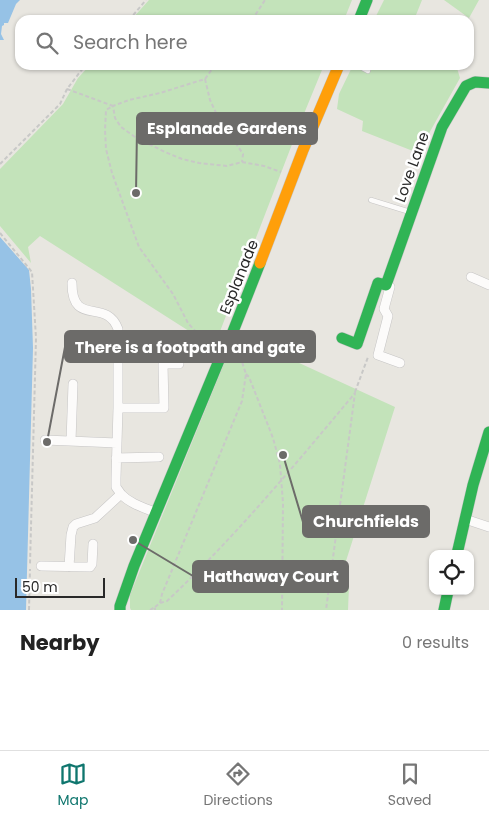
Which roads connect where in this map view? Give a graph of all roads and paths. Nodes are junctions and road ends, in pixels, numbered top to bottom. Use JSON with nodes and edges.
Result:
{"nodes":[{"id":1,"x":146,"y":0,"type":"edge"},
{"id":2,"x":265,"y":0,"type":"edge"},
{"id":3,"x":368,"y":0,"type":"edge"},
{"id":4,"x":133,"y":15,"type":"edge"},
{"id":5,"x":255,"y":15,"type":"edge"},
{"id":6,"x":360,"y":15,"type":"edge"},
{"id":7,"x":82,"y":70,"type":"edge"},
{"id":8,"x":211,"y":70,"type":"edge"},
{"id":9,"x":337,"y":70,"type":"edge"},
{"id":10,"x":205,"y":79,"type":"junction"},
{"id":11,"x":489,"y":82,"type":"edge"},
{"id":12,"x":67,"y":89,"type":"junction"},
{"id":13,"x":112,"y":106,"type":"junction"},
{"id":14,"x":242,"y":162,"type":"junction"},
{"id":15,"x":0,"y":164,"type":"edge"},
{"id":16,"x":294,"y":176,"type":"junction"},
{"id":17,"x":370,"y":200,"type":"dead end"},
{"id":18,"x":412,"y":212,"type":"junction"},
{"id":19,"x":0,"y":233,"type":"edge"},
{"id":20,"x":471,"y":277,"type":"dead end"},
{"id":21,"x":72,"y":283,"type":"dead end"},
{"id":22,"x":386,"y":285,"type":"junction"},
{"id":23,"x":489,"y":285,"type":"edge"},
{"id":24,"x":232,"y":334,"type":"junction"},
{"id":25,"x":342,"y":338,"type":"dead end"},
{"id":26,"x":225,"y":346,"type":"junction"},
{"id":27,"x":400,"y":363,"type":"dead end"},
{"id":28,"x":180,"y":364,"type":"dead end"},
{"id":29,"x":246,"y":374,"type":"junction"},
{"id":30,"x":73,"y":384,"type":"dead end"},
{"id":31,"x":118,"y":408,"type":"junction"},
{"id":32,"x":489,"y":432,"type":"edge"},
{"id":33,"x":45,"y":440,"type":"dead end"},
{"id":34,"x":71,"y":441,"type":"junction"},
{"id":35,"x":117,"y":444,"type":"junction"},
{"id":36,"x":159,"y":457,"type":"dead end"},
{"id":37,"x":116,"y":458,"type":"junction"},
{"id":38,"x":281,"y":481,"type":"junction"},
{"id":39,"x":121,"y":494,"type":"junction"},
{"id":40,"x":157,"y":513,"type":"junction"},
{"id":41,"x":465,"y":519,"type":"junction"},
{"id":42,"x":489,"y":527,"type":"edge"},
{"id":43,"x":93,"y":544,"type":"dead end"},
{"id":44,"x":458,"y":550,"type":"edge"},
{"id":45,"x":40,"y":566,"type":"dead end"},
{"id":46,"x":69,"y":567,"type":"junction"},
{"id":47,"x":447,"y":595,"type":"edge"},
{"id":48,"x":160,"y":603,"type":"junction"},
{"id":49,"x":155,"y":609,"type":"edge"},
{"id":50,"x":29,"y":610,"type":"edge"},
{"id":51,"x":120,"y":610,"type":"edge"},
{"id":52,"x":150,"y":610,"type":"edge"},
{"id":53,"x":282,"y":610,"type":"edge"},
{"id":54,"x":326,"y":610,"type":"edge"},
{"id":55,"x":444,"y":610,"type":"edge"}],
"edges":[{"from":1,"to":4,"type":"path"},
{"from":2,"to":5,"type":"path"},
{"from":3,"to":6,"type":"street"},
{"from":7,"to":12,"type":"path"},
{"from":8,"to":10,"type":"path"},
{"from":9,"to":16,"type":"street","name":"Esplanade"},
{"from":10,"to":13,"type":"path"},
{"from":10,"to":14,"type":"path"},
{"from":11,"to":18,"type":"street","name":"Love Lane"},
{"from":12,"to":13,"type":"path"},
{"from":12,"to":15,"type":"path"},
{"from":13,"to":14,"type":"path"},
{"from":13,"to":26,"type":"path"},
{"from":14,"to":16,"type":"path"},
{"from":16,"to":24,"type":"street","name":"Esplanade"},
{"from":17,"to":18,"type":"lane"},
{"from":18,"to":22,"type":"street","name":"Love Lane"},
{"from":19,"to":50,"type":"path"},
{"from":20,"to":23,"type":"street"},
{"from":21,"to":31,"type":"street"},
{"from":22,"to":25,"type":"street","name":"Love Lane"},
{"from":22,"to":27,"type":"street","name":"Love Lane"},
{"from":24,"to":26,"type":"street","name":"Esplanade"},
{"from":24,"to":29,"type":"path"},
{"from":26,"to":40,"type":"street","name":"Esplanade"},
{"from":28,"to":31,"type":"street"},
{"from":29,"to":38,"type":"path"},
{"from":29,"to":48,"type":"path"},
{"from":30,"to":34,"type":"street"},
{"from":31,"to":35,"type":"street"},
{"from":32,"to":41,"type":"street"},
{"from":33,"to":34,"type":"street"},
{"from":34,"to":35,"type":"street"},
{"from":35,"to":37,"type":"street"},
{"from":36,"to":37,"type":"street"},
{"from":37,"to":39,"type":"street"},
{"from":38,"to":48,"type":"path"},
{"from":38,"to":53,"type":"path"},
{"from":38,"to":54,"type":"path"},
{"from":39,"to":40,"type":"street"},
{"from":39,"to":46,"type":"street"},
{"from":40,"to":51,"type":"street","name":"Esplanade"},
{"from":41,"to":42,"type":"street"},
{"from":41,"to":44,"type":"street"},
{"from":43,"to":46,"type":"street"},
{"from":45,"to":46,"type":"street"},
{"from":47,"to":55,"type":"street"},
{"from":48,"to":49,"type":"path"},
{"from":49,"to":52,"type":"path"}]}
